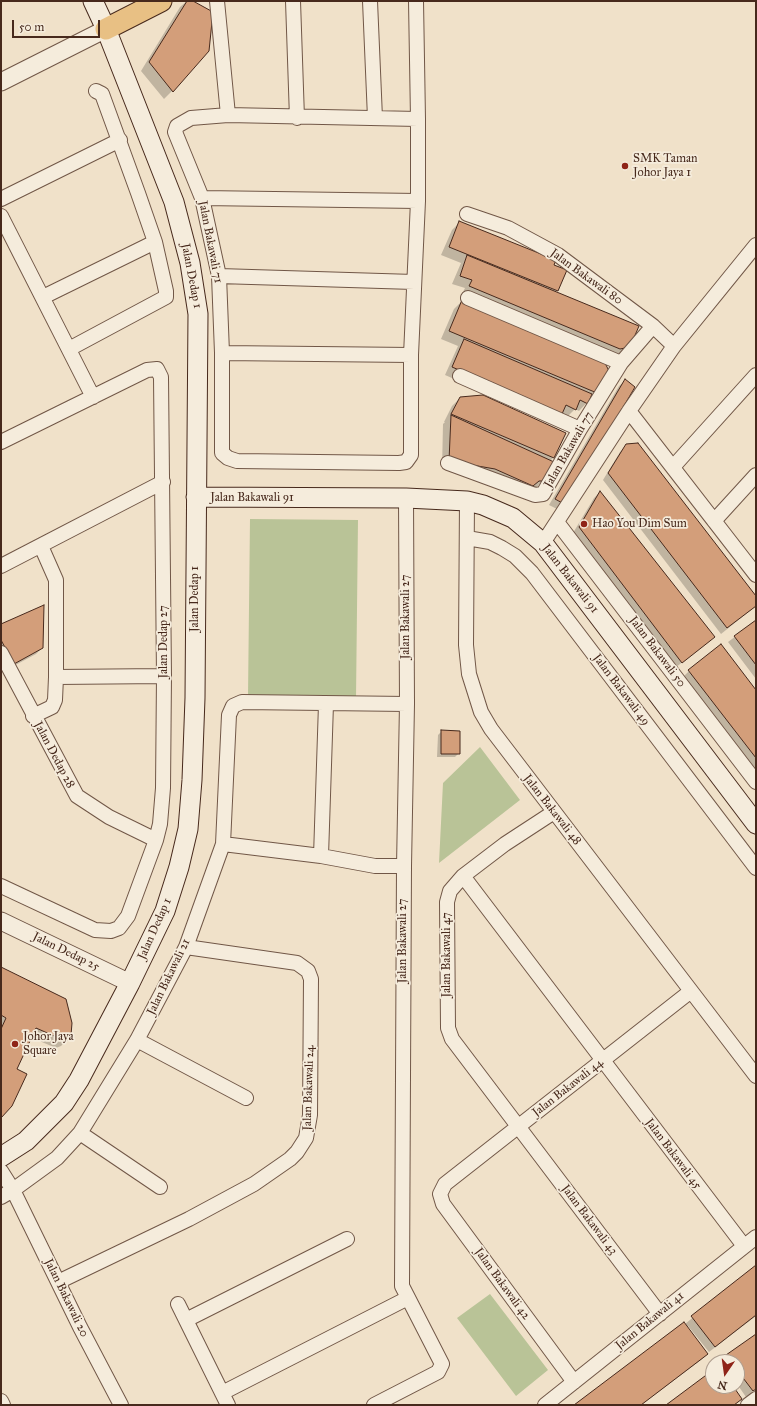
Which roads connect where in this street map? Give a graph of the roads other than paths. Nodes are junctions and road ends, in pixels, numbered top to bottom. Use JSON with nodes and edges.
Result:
{"nodes":[{"id":1,"x":93,"y":1,"type":"edge"},
{"id":2,"x":161,"y":1,"type":"edge"},
{"id":3,"x":217,"y":1,"type":"edge"},
{"id":4,"x":293,"y":1,"type":"edge"},
{"id":5,"x":370,"y":1,"type":"edge"},
{"id":6,"x":416,"y":1,"type":"edge"},
{"id":7,"x":106,"y":29,"type":"junction"},
{"id":8,"x":1,"y":82,"type":"edge"},
{"id":9,"x":96,"y":91,"type":"dead end"},
{"id":10,"x":228,"y":115,"type":"junction"},
{"id":11,"x":297,"y":118,"type":"junction"},
{"id":12,"x":374,"y":118,"type":"junction"},
{"id":13,"x":418,"y":119,"type":"junction"},
{"id":14,"x":120,"y":140,"type":"junction"},
{"id":15,"x":202,"y":198,"type":"junction"},
{"id":16,"x":1,"y":199,"type":"edge"},
{"id":17,"x":418,"y":201,"type":"junction"},
{"id":18,"x":467,"y":214,"type":"dead end"},
{"id":19,"x":1,"y":216,"type":"edge"},
{"id":20,"x":155,"y":242,"type":"junction"},
{"id":21,"x":756,"y":245,"type":"edge"},
{"id":22,"x":750,"y":260,"type":"edge"},
{"id":23,"x":219,"y":276,"type":"junction"},
{"id":24,"x":414,"y":282,"type":"junction"},
{"id":25,"x":43,"y":298,"type":"junction"},
{"id":26,"x":468,"y":298,"type":"dead end"},
{"id":27,"x":653,"y":326,"type":"junction"},
{"id":28,"x":674,"y":346,"type":"junction"},
{"id":29,"x":69,"y":348,"type":"junction"},
{"id":30,"x":222,"y":353,"type":"junction"},
{"id":31,"x":411,"y":355,"type":"junction"},
{"id":32,"x":621,"y":363,"type":"junction"},
{"id":33,"x":460,"y":376,"type":"dead end"},
{"id":34,"x":756,"y":376,"type":"edge"},
{"id":35,"x":93,"y":397,"type":"junction"},
{"id":36,"x":629,"y":411,"type":"junction"},
{"id":37,"x":580,"y":429,"type":"junction"},
{"id":38,"x":1,"y":441,"type":"edge"},
{"id":39,"x":448,"y":463,"type":"dead end"},
{"id":40,"x":673,"y":467,"type":"junction"},
{"id":41,"x":756,"y":475,"type":"edge"},
{"id":42,"x":163,"y":482,"type":"junction"},
{"id":43,"x":196,"y":498,"type":"junction"},
{"id":44,"x":406,"y":498,"type":"junction"},
{"id":45,"x":467,"y":501,"type":"junction"},
{"id":46,"x":714,"y":521,"type":"junction"},
{"id":47,"x":557,"y":522,"type":"junction"},
{"id":48,"x":467,"y":538,"type":"junction"},
{"id":49,"x":543,"y":543,"type":"junction"},
{"id":50,"x":42,"y":546,"type":"junction"},
{"id":51,"x":1,"y":566,"type":"edge"},
{"id":52,"x":756,"y":575,"type":"edge"},
{"id":53,"x":1,"y":653,"type":"edge"},
{"id":54,"x":56,"y":676,"type":"junction"},
{"id":55,"x":164,"y":676,"type":"junction"},
{"id":56,"x":326,"y":704,"type":"junction"},
{"id":57,"x":407,"y":704,"type":"junction"},
{"id":58,"x":33,"y":716,"type":"junction"},
{"id":59,"x":756,"y":782,"type":"edge"},
{"id":60,"x":554,"y":812,"type":"junction"},
{"id":61,"x":756,"y":824,"type":"edge"},
{"id":62,"x":156,"y":840,"type":"junction"},
{"id":63,"x":223,"y":844,"type":"junction"},
{"id":64,"x":321,"y":856,"type":"junction"},
{"id":65,"x":404,"y":866,"type":"junction"},
{"id":66,"x":756,"y":868,"type":"edge"},
{"id":67,"x":463,"y":876,"type":"junction"},
{"id":68,"x":1,"y":886,"type":"edge"},
{"id":69,"x":1,"y":921,"type":"edge"},
{"id":70,"x":186,"y":947,"type":"junction"},
{"id":71,"x":130,"y":983,"type":"junction"},
{"id":72,"x":691,"y":991,"type":"junction"},
{"id":73,"x":138,"y":1040,"type":"junction"},
{"id":74,"x":602,"y":1061,"type":"junction"},
{"id":75,"x":756,"y":1076,"type":"edge"},
{"id":76,"x":246,"y":1098,"type":"dead end"},
{"id":77,"x":518,"y":1127,"type":"junction"},
{"id":78,"x":80,"y":1133,"type":"junction"},
{"id":79,"x":1,"y":1158,"type":"edge"},
{"id":80,"x":1,"y":1171,"type":"edge"},
{"id":81,"x":445,"y":1184,"type":"joint"},
{"id":82,"x":160,"y":1187,"type":"dead end"},
{"id":83,"x":7,"y":1194,"type":"edge"},
{"id":84,"x":756,"y":1237,"type":"edge"},
{"id":85,"x":347,"y":1239,"type":"dead end"},
{"id":86,"x":744,"y":1246,"type":"junction"},
{"id":87,"x":58,"y":1282,"type":"junction"},
{"id":88,"x":408,"y":1298,"type":"junction"},
{"id":89,"x":178,"y":1304,"type":"dead end"},
{"id":90,"x":660,"y":1314,"type":"junction"},
{"id":91,"x":186,"y":1320,"type":"junction"},
{"id":92,"x":574,"y":1382,"type":"junction"},
{"id":93,"x":225,"y":1399,"type":"edge"},
{"id":94,"x":756,"y":1399,"type":"edge"},
{"id":95,"x":1,"y":1401,"type":"edge"},
{"id":96,"x":3,"y":1405,"type":"edge"},
{"id":97,"x":121,"y":1405,"type":"edge"},
{"id":98,"x":374,"y":1405,"type":"edge"},
{"id":99,"x":545,"y":1405,"type":"edge"},
{"id":100,"x":748,"y":1405,"type":"edge"}],
"edges":[{"from":1,"to":7,"type":"main road","name":"Jalan Dedap 1"},
{"from":2,"to":7,"type":"main road"},
{"from":3,"to":10,"type":"street"},
{"from":4,"to":11,"type":"street"},
{"from":5,"to":12,"type":"street"},
{"from":6,"to":13,"type":"street"},
{"from":7,"to":8,"type":"street"},
{"from":7,"to":43,"type":"main road","name":"Jalan Dedap 1"},
{"from":9,"to":14,"type":"street"},
{"from":10,"to":11,"type":"street"},
{"from":10,"to":15,"type":"street","name":"Jalan Bakawali 71"},
{"from":11,"to":12,"type":"street"},
{"from":12,"to":13,"type":"street"},
{"from":13,"to":17,"type":"street"},
{"from":14,"to":16,"type":"street"},
{"from":14,"to":20,"type":"street"},
{"from":15,"to":17,"type":"street"},
{"from":15,"to":23,"type":"street","name":"Jalan Bakawali 71"},
{"from":17,"to":24,"type":"street"},
{"from":18,"to":27,"type":"street","name":"Jalan Bakawali 80"},
{"from":19,"to":25,"type":"street"},
{"from":20,"to":25,"type":"street"},
{"from":20,"to":29,"type":"street"},
{"from":21,"to":22,"type":"street"},
{"from":22,"to":28,"type":"street"},
{"from":23,"to":24,"type":"street"},
{"from":23,"to":30,"type":"street","name":"Jalan Bakawali 71"},
{"from":24,"to":31,"type":"street"},
{"from":25,"to":29,"type":"street"},
{"from":26,"to":32,"type":"street"},
{"from":27,"to":28,"type":"street","name":"Jalan Bakawali 80"},
{"from":27,"to":32,"type":"street","name":"Jalan Bakawali 77"},
{"from":28,"to":36,"type":"street"},
{"from":29,"to":35,"type":"street"},
{"from":30,"to":31,"type":"street"},
{"from":30,"to":31,"type":"street","name":"Jalan Bakawali 71"},
{"from":32,"to":37,"type":"street","name":"Jalan Bakawali 77"},
{"from":33,"to":37,"type":"street"},
{"from":34,"to":40,"type":"street"},
{"from":35,"to":38,"type":"street"},
{"from":35,"to":42,"type":"street","name":"Jalan Dedap 27"},
{"from":36,"to":40,"type":"street"},
{"from":36,"to":47,"type":"street"},
{"from":37,"to":39,"type":"street","name":"Jalan Bakawali 77"},
{"from":40,"to":46,"type":"street"},
{"from":41,"to":46,"type":"street"},
{"from":42,"to":50,"type":"street"},
{"from":42,"to":55,"type":"street","name":"Jalan Dedap 27"},
{"from":43,"to":44,"type":"main road","name":"Jalan Bakawali 91"},
{"from":43,"to":71,"type":"main road","name":"Jalan Dedap 1"},
{"from":44,"to":45,"type":"main road","name":"Jalan Bakawali 91"},
{"from":44,"to":57,"type":"street","name":"Jalan Bakawali 27"},
{"from":45,"to":48,"type":"street","name":"Jalan Bakawali 48"},
{"from":45,"to":49,"type":"main road","name":"Jalan Bakawali 91"},
{"from":46,"to":52,"type":"street"},
{"from":47,"to":49,"type":"street"},
{"from":47,"to":59,"type":"street","name":"Jalan Bakawali 50"},
{"from":48,"to":60,"type":"street","name":"Jalan Bakawali 48"},
{"from":48,"to":66,"type":"street","name":"Jalan Bakawali 49"},
{"from":49,"to":61,"type":"main road","name":"Jalan Bakawali 91"},
{"from":50,"to":51,"type":"street"},
{"from":50,"to":54,"type":"street"},
{"from":53,"to":58,"type":"street","name":"Jalan Dedap 28"},
{"from":54,"to":55,"type":"street"},
{"from":54,"to":58,"type":"street"},
{"from":55,"to":62,"type":"street","name":"Jalan Dedap 27"},
{"from":56,"to":57,"type":"street"},
{"from":56,"to":63,"type":"street","name":"Jalan Bakawali 21"},
{"from":56,"to":64,"type":"street"},
{"from":57,"to":65,"type":"street","name":"Jalan Bakawali 27"},
{"from":58,"to":62,"type":"street","name":"Jalan Dedap 28"},
{"from":60,"to":67,"type":"street","name":"Jalan Bakawali 47"},
{"from":60,"to":72,"type":"street","name":"Jalan Bakawali 48"},
{"from":62,"to":68,"type":"street","name":"Jalan Dedap 27"},
{"from":63,"to":64,"type":"street"},
{"from":63,"to":70,"type":"street","name":"Jalan Bakawali 21"},
{"from":64,"to":65,"type":"street"},
{"from":65,"to":88,"type":"street","name":"Jalan Bakawali 27"},
{"from":67,"to":74,"type":"street","name":"Jalan Bakawali 45"},
{"from":67,"to":77,"type":"street","name":"Jalan Bakawali 47"},
{"from":69,"to":71,"type":"street","name":"Jalan Dedap 25"},
{"from":70,"to":73,"type":"street","name":"Jalan Bakawali 21"},
{"from":70,"to":87,"type":"street","name":"Jalan Bakawali 24"},
{"from":71,"to":79,"type":"main road","name":"Jalan Dedap 1"},
{"from":72,"to":74,"type":"street","name":"Jalan Bakawali 44"},
{"from":72,"to":75,"type":"street","name":"Jalan Bakawali 48"},
{"from":73,"to":76,"type":"street"},
{"from":73,"to":78,"type":"street","name":"Jalan Bakawali 21"},
{"from":74,"to":77,"type":"street","name":"Jalan Bakawali 44"},
{"from":74,"to":86,"type":"street","name":"Jalan Bakawali 45"},
{"from":77,"to":81,"type":"street","name":"Jalan Bakawali 44"},
{"from":77,"to":90,"type":"street","name":"Jalan Bakawali 43"},
{"from":78,"to":82,"type":"street"},
{"from":78,"to":83,"type":"street","name":"Jalan Bakawali 21"},
{"from":80,"to":83,"type":"street","name":"Jalan Bakawali 20"},
{"from":81,"to":92,"type":"street","name":"Jalan Bakawali 42"},
{"from":83,"to":87,"type":"street","name":"Jalan Bakawali 20"},
{"from":84,"to":86,"type":"street","name":"Jalan Bakawali 41"},
{"from":85,"to":91,"type":"street"},
{"from":86,"to":90,"type":"street","name":"Jalan Bakawali 41"},
{"from":87,"to":97,"type":"street","name":"Jalan Bakawali 20"},
{"from":88,"to":93,"type":"street"},
{"from":88,"to":98,"type":"street","name":"Jalan Bakawali 27"},
{"from":89,"to":91,"type":"street"},
{"from":90,"to":92,"type":"street","name":"Jalan Bakawali 41"},
{"from":91,"to":93,"type":"street"},
{"from":92,"to":99,"type":"street","name":"Jalan Bakawali 41"},
{"from":94,"to":100,"type":"street"},
{"from":95,"to":96,"type":"street"}]}
